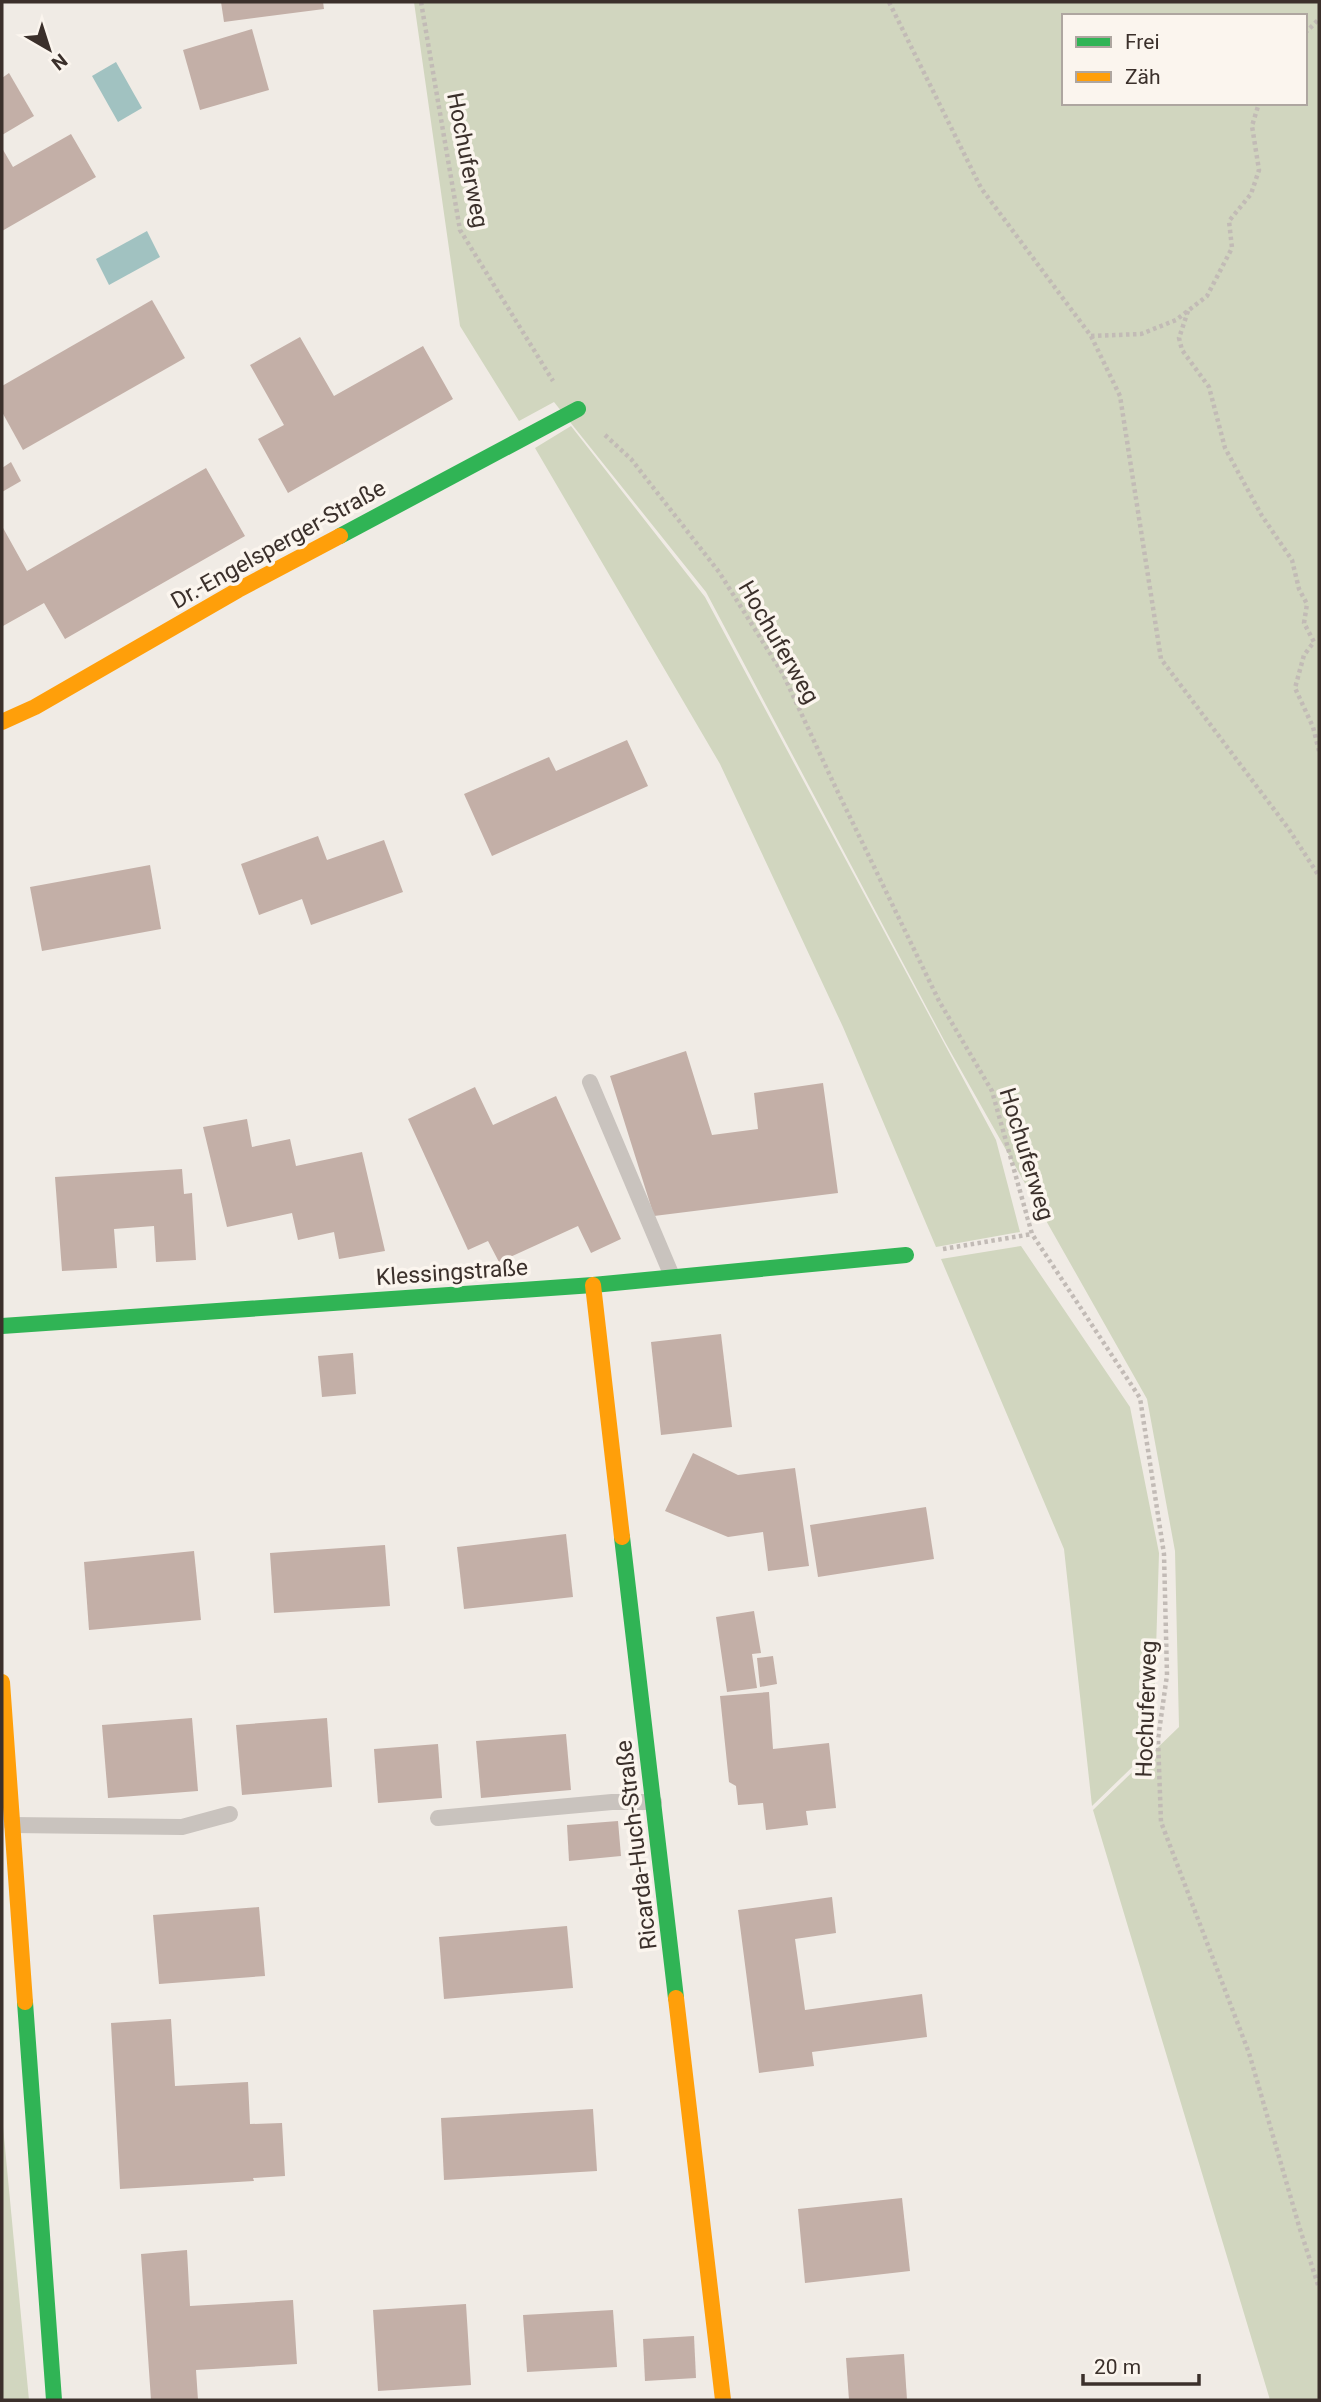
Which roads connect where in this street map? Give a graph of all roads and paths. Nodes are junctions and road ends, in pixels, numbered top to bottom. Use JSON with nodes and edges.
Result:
{"nodes":[{"id":1,"x":421,"y":2,"type":"edge"},
{"id":2,"x":889,"y":2,"type":"edge"},
{"id":3,"x":1258,"y":105,"type":"edge"},
{"id":4,"x":1188,"y":311,"type":"junction"},
{"id":5,"x":1091,"y":336,"type":"junction"},
{"id":6,"x":578,"y":409,"type":"junction"},
{"id":7,"x":1319,"y":721,"type":"edge"},
{"id":8,"x":2,"y":722,"type":"edge"},
{"id":9,"x":1312,"y":727,"type":"junction"},
{"id":10,"x":1319,"y":751,"type":"edge"},
{"id":11,"x":1319,"y":876,"type":"edge"},
{"id":12,"x":590,"y":1082,"type":"dead end"},
{"id":13,"x":1032,"y":1234,"type":"junction"},
{"id":14,"x":906,"y":1255,"type":"joint"},
{"id":15,"x":673,"y":1277,"type":"junction"},
{"id":16,"x":593,"y":1285,"type":"junction"},
{"id":17,"x":2,"y":1326,"type":"edge"},
{"id":18,"x":2,"y":1682,"type":"edge"},
{"id":19,"x":654,"y":1802,"type":"junction"},
{"id":20,"x":230,"y":1814,"type":"dead end"},
{"id":21,"x":438,"y":1818,"type":"dead end"},
{"id":22,"x":12,"y":1825,"type":"junction"},
{"id":23,"x":20,"y":1936,"type":"junction"},
{"id":24,"x":2,"y":1938,"type":"edge"},
{"id":25,"x":1319,"y":2288,"type":"edge"},
{"id":26,"x":54,"y":2400,"type":"edge"},
{"id":27,"x":723,"y":2400,"type":"edge"}],
"edges":[{"from":1,"to":6,"type":"path","name":"Hochuferweg"},
{"from":2,"to":5,"type":"path"},
{"from":3,"to":4,"type":"path"},
{"from":4,"to":5,"type":"path"},
{"from":4,"to":9,"type":"path"},
{"from":5,"to":11,"type":"path"},
{"from":6,"to":8,"type":"street","name":"Dr.-Engelsperger-Straße"},
{"from":6,"to":13,"type":"path","name":"Hochuferweg"},
{"from":7,"to":9,"type":"path"},
{"from":9,"to":10,"type":"path"},
{"from":12,"to":15,"type":"lane"},
{"from":13,"to":14,"type":"path"},
{"from":13,"to":25,"type":"path","name":"Hochuferweg"},
{"from":14,"to":15,"type":"street","name":"Klessingstraße"},
{"from":15,"to":16,"type":"street","name":"Klessingstraße"},
{"from":16,"to":17,"type":"street","name":"Klessingstraße"},
{"from":16,"to":19,"type":"street","name":"Ricarda-Huch-Straße"},
{"from":18,"to":22,"type":"street"},
{"from":19,"to":21,"type":"lane"},
{"from":19,"to":27,"type":"street","name":"Ricarda-Huch-Straße"},
{"from":20,"to":22,"type":"lane"},
{"from":22,"to":23,"type":"street"},
{"from":23,"to":24,"type":"lane"},
{"from":23,"to":26,"type":"street"}]}
